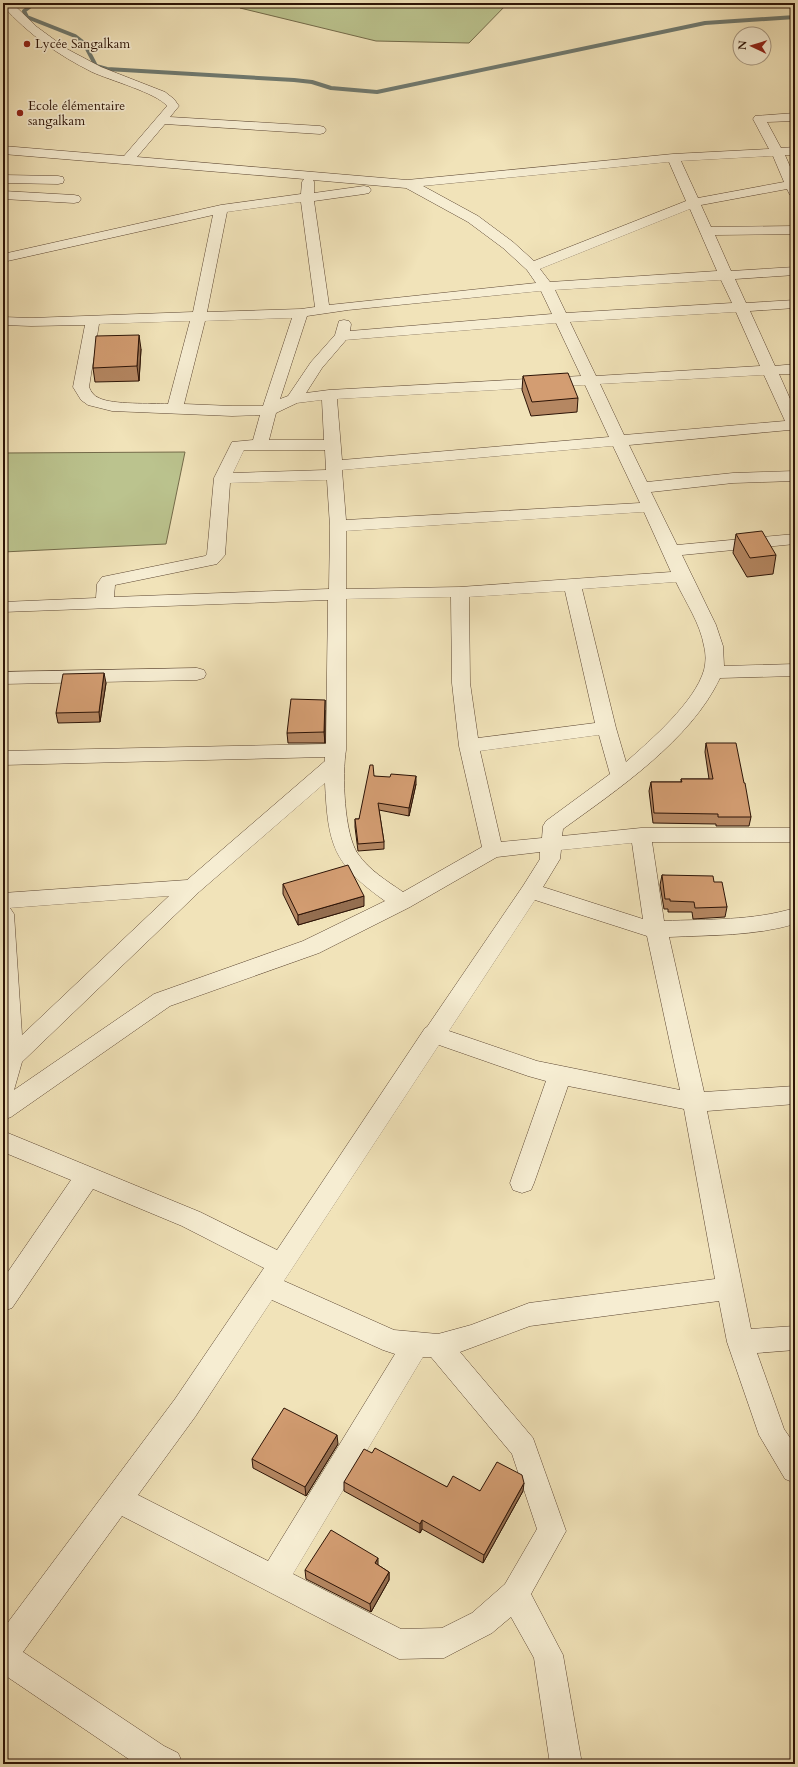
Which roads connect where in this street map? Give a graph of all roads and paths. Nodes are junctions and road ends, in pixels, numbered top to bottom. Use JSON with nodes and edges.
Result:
{"nodes":[{"id":1,"x":6,"y":3,"type":"edge"},
{"id":2,"x":795,"y":117,"type":"edge"},
{"id":3,"x":162,"y":120,"type":"junction"},
{"id":4,"x":320,"y":130,"type":"dead end"},
{"id":5,"x":3,"y":150,"type":"edge"},
{"id":6,"x":795,"y":151,"type":"edge"},
{"id":7,"x":777,"y":152,"type":"junction"},
{"id":8,"x":69,"y":155,"type":"junction"},
{"id":9,"x":673,"y":158,"type":"junction"},
{"id":10,"x":128,"y":160,"type":"junction"},
{"id":11,"x":308,"y":176,"type":"junction"},
{"id":12,"x":3,"y":179,"type":"edge"},
{"id":13,"x":58,"y":180,"type":"junction"},
{"id":14,"x":409,"y":184,"type":"junction"},
{"id":15,"x":793,"y":188,"type":"edge"},
{"id":16,"x":3,"y":195,"type":"edge"},
{"id":17,"x":307,"y":197,"type":"junction"},
{"id":18,"x":49,"y":198,"type":"junction"},
{"id":19,"x":74,"y":199,"type":"dead end"},
{"id":20,"x":694,"y":203,"type":"junction"},
{"id":21,"x":221,"y":210,"type":"junction"},
{"id":22,"x":795,"y":230,"type":"edge"},
{"id":23,"x":706,"y":231,"type":"junction"},
{"id":24,"x":3,"y":258,"type":"edge"},
{"id":25,"x":532,"y":267,"type":"junction"},
{"id":26,"x":795,"y":271,"type":"edge"},
{"id":27,"x":726,"y":275,"type":"junction"},
{"id":28,"x":546,"y":286,"type":"junction"},
{"id":29,"x":795,"y":304,"type":"edge"},
{"id":30,"x":348,"y":306,"type":"junction"},
{"id":31,"x":741,"y":307,"type":"junction"},
{"id":32,"x":322,"y":309,"type":"junction"},
{"id":33,"x":301,"y":313,"type":"junction"},
{"id":34,"x":199,"y":316,"type":"junction"},
{"id":35,"x":561,"y":318,"type":"junction"},
{"id":36,"x":93,"y":319,"type":"junction"},
{"id":37,"x":3,"y":321,"type":"edge"},
{"id":38,"x":342,"y":336,"type":"junction"},
{"id":39,"x":795,"y":369,"type":"edge"},
{"id":40,"x":769,"y":371,"type":"junction"},
{"id":41,"x":590,"y":381,"type":"junction"},
{"id":42,"x":329,"y":396,"type":"junction"},
{"id":43,"x":294,"y":398,"type":"junction"},
{"id":44,"x":175,"y":408,"type":"junction"},
{"id":45,"x":269,"y":410,"type":"junction"},
{"id":46,"x":795,"y":426,"type":"edge"},
{"id":47,"x":619,"y":441,"type":"junction"},
{"id":48,"x":260,"y":445,"type":"junction"},
{"id":49,"x":332,"y":445,"type":"junction"},
{"id":50,"x":334,"y":470,"type":"junction"},
{"id":51,"x":795,"y":476,"type":"edge"},
{"id":52,"x":222,"y":478,"type":"junction"},
{"id":53,"x":641,"y":488,"type":"junction"},
{"id":54,"x":650,"y":507,"type":"junction"},
{"id":55,"x":338,"y":526,"type":"junction"},
{"id":56,"x":795,"y":539,"type":"edge"},
{"id":57,"x":671,"y":551,"type":"junction"},
{"id":58,"x":682,"y":576,"type":"junction"},
{"id":59,"x":572,"y":585,"type":"junction"},
{"id":60,"x":460,"y":592,"type":"junction"},
{"id":61,"x":338,"y":594,"type":"junction"},
{"id":62,"x":105,"y":603,"type":"junction"},
{"id":63,"x":3,"y":607,"type":"edge"},
{"id":64,"x":795,"y":670,"type":"edge"},
{"id":65,"x":713,"y":672,"type":"junction"},
{"id":66,"x":197,"y":674,"type":"dead end"},
{"id":67,"x":3,"y":678,"type":"edge"},
{"id":68,"x":606,"y":728,"type":"junction"},
{"id":69,"x":469,"y":746,"type":"junction"},
{"id":70,"x":335,"y":757,"type":"junction"},
{"id":71,"x":3,"y":758,"type":"edge"},
{"id":72,"x":621,"y":777,"type":"junction"},
{"id":73,"x":641,"y":835,"type":"junction"},
{"id":74,"x":795,"y":836,"type":"edge"},
{"id":75,"x":552,"y":844,"type":"junction"},
{"id":76,"x":493,"y":850,"type":"junction"},
{"id":77,"x":192,"y":887,"type":"junction"},
{"id":78,"x":530,"y":890,"type":"junction"},
{"id":79,"x":3,"y":901,"type":"edge"},
{"id":80,"x":402,"y":902,"type":"junction"},
{"id":81,"x":3,"y":914,"type":"edge"},
{"id":82,"x":795,"y":916,"type":"edge"},
{"id":83,"x":655,"y":929,"type":"junction"},
{"id":84,"x":433,"y":1034,"type":"junction"},
{"id":85,"x":12,"y":1058,"type":"junction"},
{"id":86,"x":560,"y":1076,"type":"junction"},
{"id":87,"x":3,"y":1089,"type":"edge"},
{"id":88,"x":795,"y":1095,"type":"edge"},
{"id":89,"x":694,"y":1102,"type":"junction"},
{"id":90,"x":3,"y":1110,"type":"edge"},
{"id":91,"x":3,"y":1141,"type":"edge"},
{"id":92,"x":88,"y":1176,"type":"junction"},
{"id":93,"x":522,"y":1183,"type":"dead end"},
{"id":94,"x":281,"y":1264,"type":"junction"},
{"id":95,"x":266,"y":1285,"type":"junction"},
{"id":96,"x":730,"y":1288,"type":"junction"},
{"id":97,"x":3,"y":1300,"type":"edge"},
{"id":98,"x":795,"y":1338,"type":"edge"},
{"id":99,"x":740,"y":1342,"type":"junction"},
{"id":100,"x":427,"y":1345,"type":"junction"},
{"id":101,"x":795,"y":1470,"type":"edge"},
{"id":102,"x":118,"y":1499,"type":"junction"},
{"id":103,"x":274,"y":1579,"type":"junction"},
{"id":104,"x":515,"y":1594,"type":"junction"},
{"id":105,"x":3,"y":1655,"type":"edge"},
{"id":106,"x":156,"y":1762,"type":"edge"},
{"id":107,"x":566,"y":1764,"type":"edge"}],
"edges":[{"from":1,"to":3,"type":"street"},
{"from":2,"to":7,"type":"street"},
{"from":3,"to":4,"type":"street"},
{"from":3,"to":10,"type":"street"},
{"from":5,"to":8,"type":"street"},
{"from":6,"to":7,"type":"street"},
{"from":7,"to":9,"type":"street"},
{"from":7,"to":15,"type":"street"},
{"from":8,"to":10,"type":"street"},
{"from":8,"to":13,"type":"street"},
{"from":9,"to":14,"type":"street"},
{"from":9,"to":20,"type":"street"},
{"from":10,"to":11,"type":"street"},
{"from":11,"to":14,"type":"street"},
{"from":11,"to":17,"type":"street"},
{"from":12,"to":13,"type":"street"},
{"from":13,"to":18,"type":"street"},
{"from":14,"to":17,"type":"street"},
{"from":14,"to":25,"type":"street"},
{"from":15,"to":20,"type":"street"},
{"from":16,"to":18,"type":"street"},
{"from":17,"to":21,"type":"street"},
{"from":17,"to":32,"type":"street"},
{"from":18,"to":19,"type":"street"},
{"from":20,"to":23,"type":"street"},
{"from":20,"to":25,"type":"street"},
{"from":21,"to":24,"type":"street"},
{"from":21,"to":34,"type":"street"},
{"from":22,"to":23,"type":"street"},
{"from":23,"to":27,"type":"street"},
{"from":25,"to":28,"type":"street"},
{"from":26,"to":27,"type":"street"},
{"from":27,"to":28,"type":"street"},
{"from":27,"to":31,"type":"street"},
{"from":28,"to":30,"type":"street"},
{"from":28,"to":35,"type":"street"},
{"from":29,"to":31,"type":"street"},
{"from":30,"to":32,"type":"street"},
{"from":30,"to":38,"type":"street"},
{"from":31,"to":35,"type":"street"},
{"from":31,"to":40,"type":"street"},
{"from":32,"to":33,"type":"street"},
{"from":33,"to":34,"type":"street"},
{"from":33,"to":45,"type":"street"},
{"from":34,"to":36,"type":"street"},
{"from":34,"to":44,"type":"street"},
{"from":35,"to":38,"type":"street"},
{"from":35,"to":41,"type":"street"},
{"from":36,"to":37,"type":"street"},
{"from":36,"to":44,"type":"street"},
{"from":38,"to":43,"type":"street"},
{"from":39,"to":40,"type":"street"},
{"from":40,"to":41,"type":"street"},
{"from":40,"to":46,"type":"street"},
{"from":41,"to":42,"type":"street"},
{"from":41,"to":47,"type":"street"},
{"from":42,"to":43,"type":"street"},
{"from":42,"to":49,"type":"street"},
{"from":43,"to":45,"type":"street"},
{"from":44,"to":45,"type":"street"},
{"from":45,"to":48,"type":"street"},
{"from":46,"to":47,"type":"street"},
{"from":47,"to":50,"type":"street"},
{"from":47,"to":53,"type":"street"},
{"from":48,"to":49,"type":"street"},
{"from":48,"to":52,"type":"street"},
{"from":49,"to":50,"type":"street"},
{"from":50,"to":52,"type":"street"},
{"from":50,"to":55,"type":"street"},
{"from":51,"to":53,"type":"street"},
{"from":52,"to":62,"type":"street"},
{"from":53,"to":54,"type":"street"},
{"from":54,"to":55,"type":"street"},
{"from":54,"to":57,"type":"street"},
{"from":55,"to":61,"type":"street"},
{"from":56,"to":57,"type":"street"},
{"from":57,"to":58,"type":"street"},
{"from":58,"to":59,"type":"street"},
{"from":58,"to":65,"type":"street"},
{"from":59,"to":60,"type":"street"},
{"from":59,"to":68,"type":"street"},
{"from":60,"to":61,"type":"street"},
{"from":60,"to":69,"type":"street"},
{"from":61,"to":62,"type":"street"},
{"from":61,"to":70,"type":"street"},
{"from":62,"to":63,"type":"street"},
{"from":64,"to":65,"type":"street"},
{"from":65,"to":72,"type":"street"},
{"from":66,"to":67,"type":"street"},
{"from":68,"to":69,"type":"street"},
{"from":68,"to":72,"type":"street"},
{"from":69,"to":76,"type":"street"},
{"from":70,"to":71,"type":"street"},
{"from":70,"to":77,"type":"street"},
{"from":70,"to":80,"type":"street"},
{"from":72,"to":75,"type":"street"},
{"from":73,"to":74,"type":"street"},
{"from":73,"to":75,"type":"street"},
{"from":73,"to":83,"type":"street"},
{"from":75,"to":76,"type":"street"},
{"from":75,"to":78,"type":"street"},
{"from":76,"to":80,"type":"street"},
{"from":77,"to":79,"type":"street"},
{"from":77,"to":85,"type":"street"},
{"from":78,"to":83,"type":"street"},
{"from":78,"to":84,"type":"street"},
{"from":80,"to":90,"type":"street"},
{"from":81,"to":85,"type":"street"},
{"from":82,"to":83,"type":"street"},
{"from":83,"to":89,"type":"street"},
{"from":84,"to":86,"type":"street"},
{"from":84,"to":94,"type":"street"},
{"from":85,"to":87,"type":"street"},
{"from":86,"to":89,"type":"street"},
{"from":86,"to":93,"type":"street"},
{"from":88,"to":89,"type":"street"},
{"from":89,"to":96,"type":"street"},
{"from":91,"to":92,"type":"street"},
{"from":92,"to":94,"type":"street"},
{"from":92,"to":97,"type":"street"},
{"from":94,"to":95,"type":"street"},
{"from":95,"to":100,"type":"street"},
{"from":95,"to":102,"type":"street"},
{"from":96,"to":99,"type":"street"},
{"from":96,"to":100,"type":"street"},
{"from":98,"to":99,"type":"street"},
{"from":99,"to":101,"type":"street"},
{"from":100,"to":103,"type":"street"},
{"from":100,"to":104,"type":"street"},
{"from":102,"to":103,"type":"street"},
{"from":102,"to":105,"type":"street"},
{"from":103,"to":104,"type":"street"},
{"from":104,"to":107,"type":"street"},
{"from":105,"to":106,"type":"street"}]}
